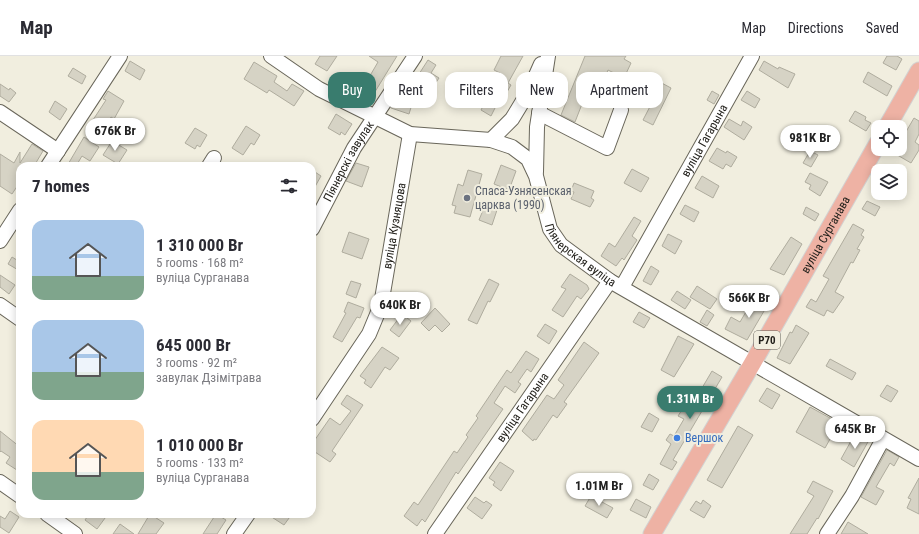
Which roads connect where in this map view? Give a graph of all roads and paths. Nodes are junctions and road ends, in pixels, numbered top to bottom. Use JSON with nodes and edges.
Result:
{"nodes":[{"id":1,"x":120,"y":56,"type":"edge"},
{"id":2,"x":271,"y":56,"type":"edge"},
{"id":3,"x":415,"y":56,"type":"edge"},
{"id":4,"x":544,"y":56,"type":"edge"},
{"id":5,"x":548,"y":56,"type":"edge"},
{"id":6,"x":747,"y":58,"type":"edge"},
{"id":7,"x":919,"y":71,"type":"edge"},
{"id":8,"x":621,"y":110,"type":"dead end"},
{"id":9,"x":0,"y":112,"type":"edge"},
{"id":10,"x":539,"y":113,"type":"junction"},
{"id":11,"x":374,"y":117,"type":"junction"},
{"id":12,"x":891,"y":120,"type":"edge"},
{"id":13,"x":410,"y":134,"type":"junction"},
{"id":14,"x":491,"y":140,"type":"junction"},
{"id":15,"x":58,"y":151,"type":"junction"},
{"id":16,"x":871,"y":155,"type":"edge"},
{"id":17,"x":51,"y":162,"type":"edge"},
{"id":18,"x":536,"y":176,"type":"junction"},
{"id":19,"x":16,"y":216,"type":"edge"},
{"id":20,"x":316,"y":221,"type":"edge"},
{"id":21,"x":0,"y":241,"type":"edge"},
{"id":22,"x":616,"y":284,"type":"junction"},
{"id":23,"x":0,"y":305,"type":"edge"},
{"id":24,"x":16,"y":316,"type":"edge"},
{"id":25,"x":752,"y":364,"type":"junction"},
{"id":26,"x":316,"y":413,"type":"edge"},
{"id":27,"x":883,"y":439,"type":"junction"},
{"id":28,"x":919,"y":459,"type":"edge"},
{"id":29,"x":0,"y":482,"type":"edge"},
{"id":30,"x":16,"y":493,"type":"edge"},
{"id":31,"x":53,"y":518,"type":"edge"},
{"id":32,"x":245,"y":518,"type":"edge"},
{"id":33,"x":76,"y":534,"type":"edge"},
{"id":34,"x":234,"y":534,"type":"edge"},
{"id":35,"x":435,"y":534,"type":"edge"},
{"id":36,"x":652,"y":534,"type":"edge"},
{"id":37,"x":827,"y":534,"type":"edge"}],
"edges":[{"from":1,"to":15,"type":"street"},
{"from":2,"to":11,"type":"street","name":"Піянерская вуліца"},
{"from":3,"to":11,"type":"street","name":"Піянерскі завулак"},
{"from":4,"to":14,"type":"street"},
{"from":5,"to":10,"type":"street"},
{"from":6,"to":22,"type":"street","name":"вуліца Гагарына"},
{"from":7,"to":12,"type":"main road"},
{"from":8,"to":10,"type":"street"},
{"from":9,"to":15,"type":"street"},
{"from":10,"to":18,"type":"street"},
{"from":11,"to":13,"type":"street","name":"Піянерская вуліца"},
{"from":11,"to":20,"type":"street","name":"Піянерскі завулак"},
{"from":13,"to":14,"type":"street","name":"Піянерская вуліца"},
{"from":13,"to":26,"type":"street","name":"вуліца Кузняцова"},
{"from":14,"to":18,"type":"street","name":"Піянерская вуліца"},
{"from":15,"to":17,"type":"street"},
{"from":16,"to":25,"type":"main road","name":"вуліца Сурганава","number":"Р70"},
{"from":18,"to":22,"type":"street","name":"Піянерская вуліца"},
{"from":19,"to":21,"type":"street"},
{"from":22,"to":25,"type":"street","name":"Піянерская вуліца"},
{"from":22,"to":35,"type":"street","name":"вуліца Гагарына"},
{"from":23,"to":24,"type":"street"},
{"from":25,"to":27,"type":"street","name":"Піянерская вуліца"},
{"from":25,"to":36,"type":"main road","name":"вуліца Сурганава","number":"Р70"},
{"from":27,"to":28,"type":"street","name":"Піянерская вуліца"},
{"from":27,"to":37,"type":"street"},
{"from":29,"to":30,"type":"street"},
{"from":31,"to":33,"type":"street"},
{"from":32,"to":34,"type":"street"}]}
